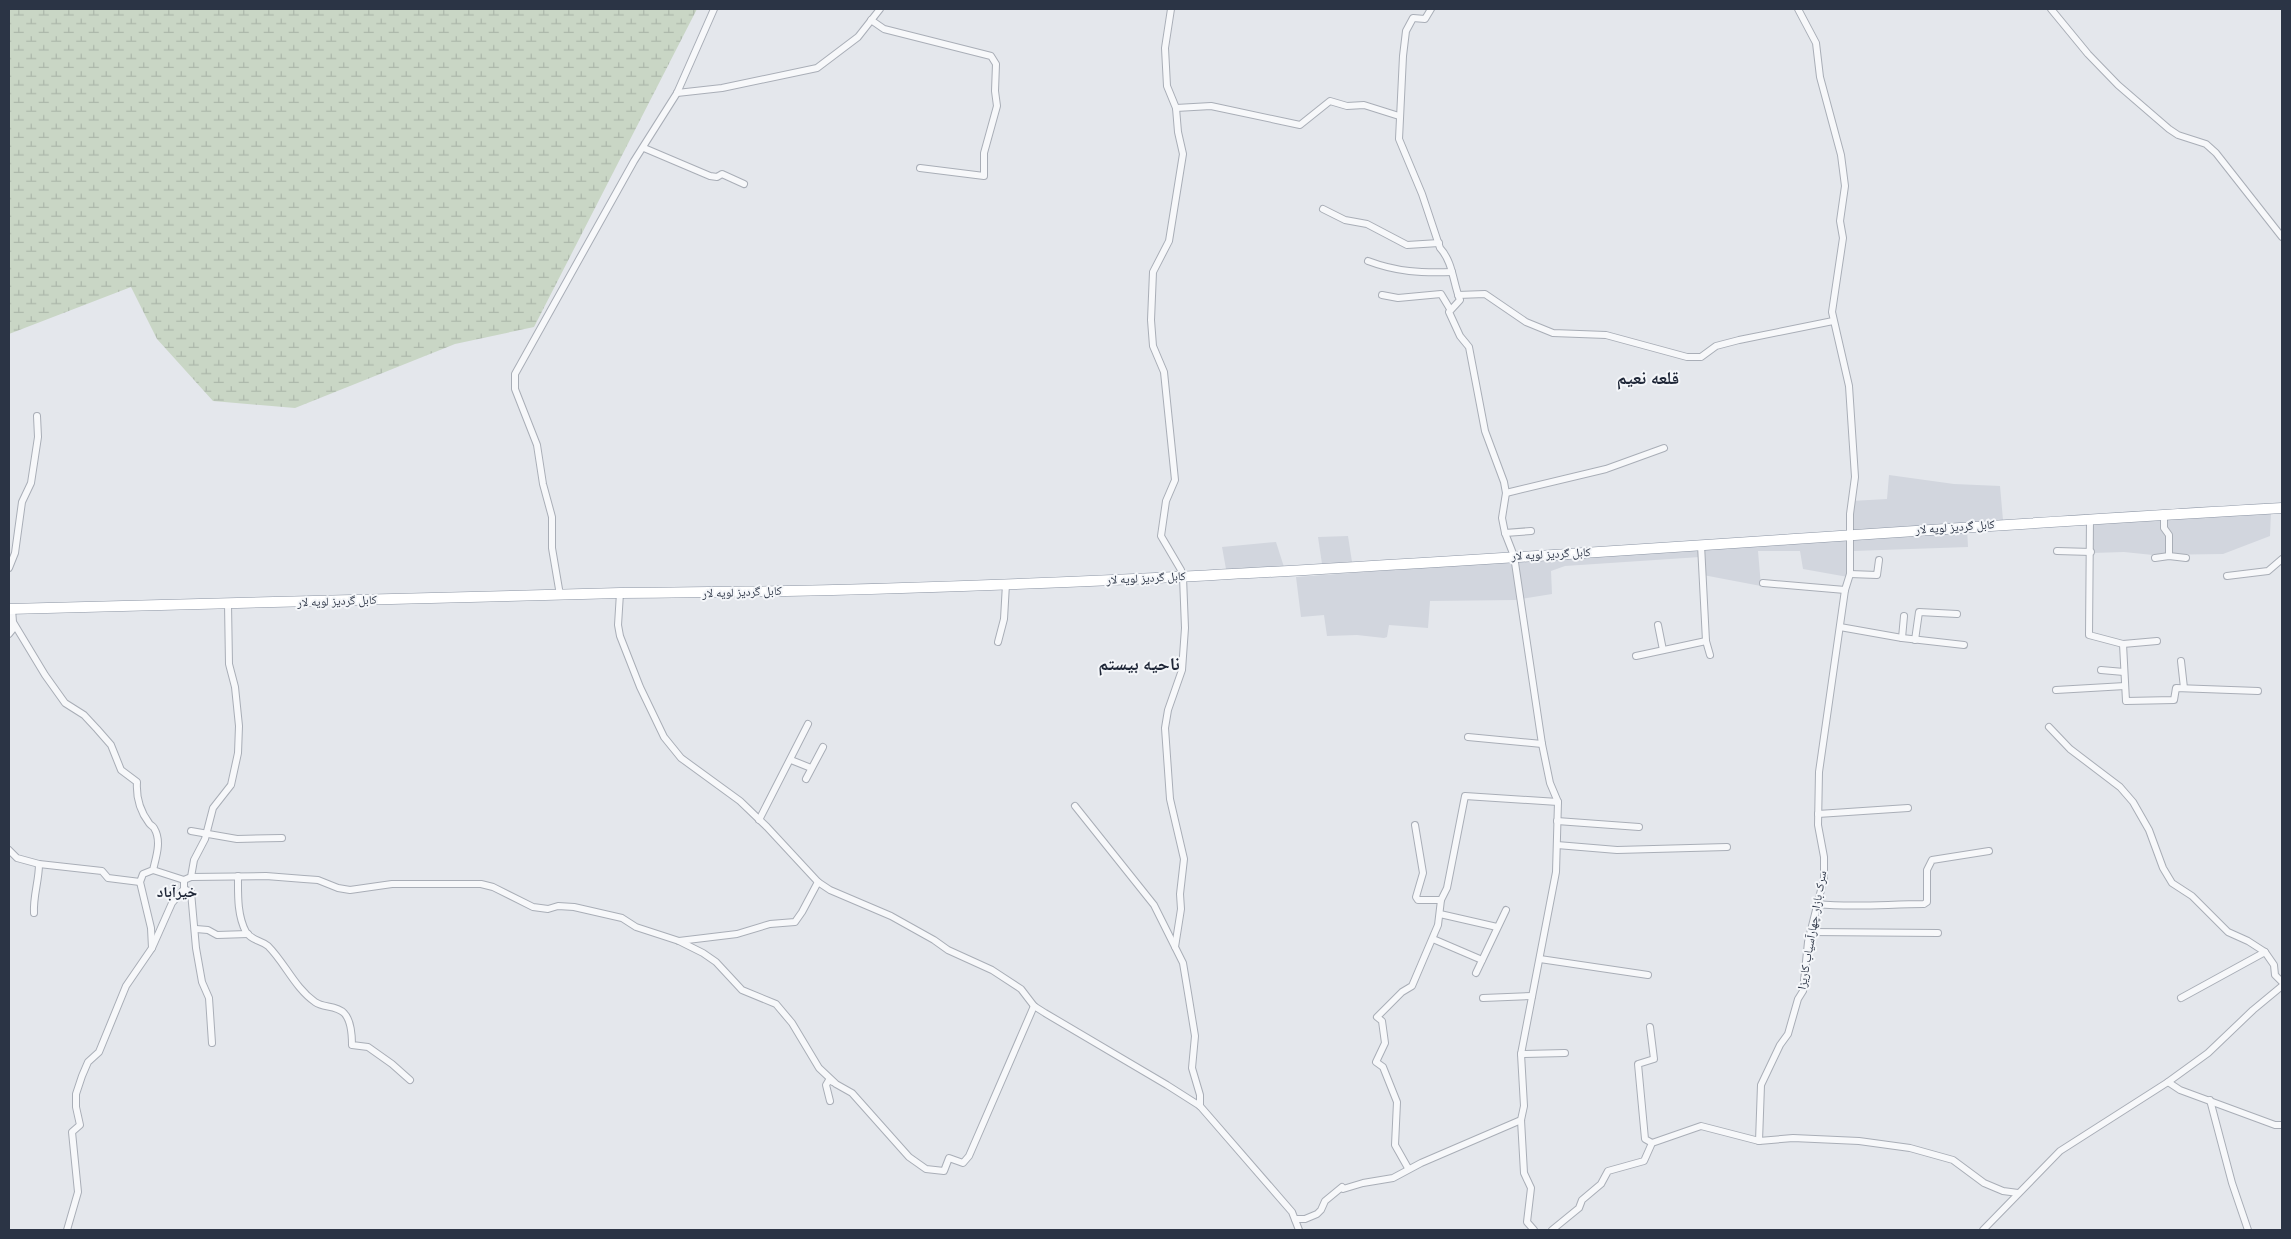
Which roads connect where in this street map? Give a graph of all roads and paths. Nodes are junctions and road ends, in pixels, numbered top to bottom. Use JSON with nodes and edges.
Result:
{"nodes":[{"id":1,"x":714,"y":9,"type":"edge"},
{"id":2,"x":880,"y":9,"type":"edge"},
{"id":3,"x":1171,"y":9,"type":"edge"},
{"id":4,"x":1431,"y":9,"type":"edge"},
{"id":5,"x":1798,"y":9,"type":"edge"},
{"id":6,"x":2051,"y":9,"type":"edge"},
{"id":7,"x":871,"y":20,"type":"junction"},
{"id":8,"x":677,"y":93,"type":"junction"},
{"id":9,"x":1176,"y":108,"type":"junction"},
{"id":10,"x":1399,"y":116,"type":"junction"},
{"id":11,"x":644,"y":148,"type":"junction"},
{"id":12,"x":920,"y":168,"type":"dead end"},
{"id":13,"x":744,"y":184,"type":"dead end"},
{"id":14,"x":1323,"y":209,"type":"dead end"},
{"id":15,"x":2282,"y":237,"type":"edge"},
{"id":16,"x":1439,"y":243,"type":"junction"},
{"id":17,"x":1368,"y":261,"type":"dead end"},
{"id":18,"x":1452,"y":272,"type":"junction"},
{"id":19,"x":1382,"y":295,"type":"dead end"},
{"id":20,"x":1458,"y":295,"type":"junction"},
{"id":21,"x":1450,"y":309,"type":"junction"},
{"id":22,"x":1833,"y":321,"type":"junction"},
{"id":23,"x":36,"y":416,"type":"dead end"},
{"id":24,"x":1664,"y":448,"type":"dead end"},
{"id":25,"x":1506,"y":493,"type":"junction"},
{"id":26,"x":2282,"y":508,"type":"edge"},
{"id":27,"x":2164,"y":514,"type":"junction"},
{"id":28,"x":2090,"y":518,"type":"junction"},
{"id":29,"x":1531,"y":531,"type":"dead end"},
{"id":30,"x":1505,"y":533,"type":"junction"},
{"id":31,"x":1852,"y":533,"type":"junction"},
{"id":32,"x":1701,"y":545,"type":"junction"},
{"id":33,"x":2057,"y":551,"type":"dead end"},
{"id":34,"x":2091,"y":552,"type":"junction"},
{"id":35,"x":1514,"y":556,"type":"junction"},
{"id":36,"x":2169,"y":556,"type":"junction"},
{"id":37,"x":2155,"y":558,"type":"dead end"},
{"id":38,"x":2186,"y":558,"type":"dead end"},
{"id":39,"x":2282,"y":558,"type":"edge"},
{"id":40,"x":1879,"y":560,"type":"dead end"},
{"id":41,"x":9,"y":568,"type":"edge"},
{"id":42,"x":1850,"y":574,"type":"junction"},
{"id":43,"x":2227,"y":576,"type":"dead end"},
{"id":44,"x":1183,"y":577,"type":"junction"},
{"id":45,"x":1763,"y":583,"type":"dead end"},
{"id":46,"x":1006,"y":584,"type":"junction"},
{"id":47,"x":1845,"y":590,"type":"junction"},
{"id":48,"x":620,"y":593,"type":"junction"},
{"id":49,"x":560,"y":595,"type":"junction"},
{"id":50,"x":228,"y":604,"type":"junction"},
{"id":51,"x":10,"y":609,"type":"edge"},
{"id":52,"x":1957,"y":614,"type":"dead end"},
{"id":53,"x":1904,"y":616,"type":"dead end"},
{"id":54,"x":13,"y":622,"type":"junction"},
{"id":55,"x":1658,"y":625,"type":"dead end"},
{"id":56,"x":1840,"y":627,"type":"junction"},
{"id":57,"x":9,"y":634,"type":"edge"},
{"id":58,"x":1902,"y":638,"type":"junction"},
{"id":59,"x":1916,"y":640,"type":"junction"},
{"id":60,"x":1706,"y":641,"type":"junction"},
{"id":61,"x":2157,"y":641,"type":"dead end"},
{"id":62,"x":998,"y":642,"type":"dead end"},
{"id":63,"x":2123,"y":644,"type":"junction"},
{"id":64,"x":1964,"y":645,"type":"dead end"},
{"id":65,"x":1663,"y":650,"type":"junction"},
{"id":66,"x":1710,"y":655,"type":"dead end"},
{"id":67,"x":1636,"y":656,"type":"dead end"},
{"id":68,"x":2181,"y":661,"type":"dead end"},
{"id":69,"x":2101,"y":670,"type":"dead end"},
{"id":70,"x":2124,"y":672,"type":"junction"},
{"id":71,"x":2125,"y":686,"type":"junction"},
{"id":72,"x":2184,"y":688,"type":"junction"},
{"id":73,"x":2056,"y":690,"type":"dead end"},
{"id":74,"x":2258,"y":691,"type":"dead end"},
{"id":75,"x":808,"y":724,"type":"dead end"},
{"id":76,"x":2049,"y":727,"type":"dead end"},
{"id":77,"x":1468,"y":737,"type":"dead end"},
{"id":78,"x":1542,"y":744,"type":"junction"},
{"id":79,"x":823,"y":747,"type":"dead end"},
{"id":80,"x":791,"y":760,"type":"junction"},
{"id":81,"x":811,"y":768,"type":"junction"},
{"id":82,"x":806,"y":779,"type":"dead end"},
{"id":83,"x":1558,"y":802,"type":"junction"},
{"id":84,"x":1075,"y":806,"type":"dead end"},
{"id":85,"x":1908,"y":808,"type":"dead end"},
{"id":86,"x":1818,"y":814,"type":"junction"},
{"id":87,"x":759,"y":820,"type":"junction"},
{"id":88,"x":1558,"y":821,"type":"junction"},
{"id":89,"x":1415,"y":825,"type":"dead end"},
{"id":90,"x":1639,"y":827,"type":"dead end"},
{"id":91,"x":191,"y":832,"type":"dead end"},
{"id":92,"x":206,"y":834,"type":"junction"},
{"id":93,"x":282,"y":838,"type":"dead end"},
{"id":94,"x":1557,"y":845,"type":"junction"},
{"id":95,"x":1727,"y":847,"type":"dead end"},
{"id":96,"x":9,"y":850,"type":"edge"},
{"id":97,"x":1989,"y":851,"type":"dead end"},
{"id":98,"x":16,"y":858,"type":"junction"},
{"id":99,"x":9,"y":859,"type":"edge"},
{"id":100,"x":38,"y":864,"type":"junction"},
{"id":101,"x":153,"y":870,"type":"junction"},
{"id":102,"x":238,"y":876,"type":"junction"},
{"id":103,"x":188,"y":878,"type":"junction"},
{"id":104,"x":140,"y":882,"type":"junction"},
{"id":105,"x":818,"y":882,"type":"junction"},
{"id":106,"x":184,"y":889,"type":"junction"},
{"id":107,"x":1441,"y":900,"type":"junction"},
{"id":108,"x":1818,"y":904,"type":"junction"},
{"id":109,"x":1506,"y":910,"type":"dead end"},
{"id":110,"x":34,"y":913,"type":"dead end"},
{"id":111,"x":1440,"y":914,"type":"junction"},
{"id":112,"x":1497,"y":927,"type":"junction"},
{"id":113,"x":196,"y":929,"type":"junction"},
{"id":114,"x":1811,"y":932,"type":"junction"},
{"id":115,"x":1938,"y":933,"type":"dead end"},
{"id":116,"x":248,"y":934,"type":"junction"},
{"id":117,"x":1433,"y":939,"type":"junction"},
{"id":118,"x":680,"y":941,"type":"junction"},
{"id":119,"x":1175,"y":947,"type":"junction"},
{"id":120,"x":152,"y":948,"type":"junction"},
{"id":121,"x":2265,"y":952,"type":"junction"},
{"id":122,"x":1540,"y":959,"type":"junction"},
{"id":123,"x":1482,"y":960,"type":"junction"},
{"id":124,"x":1476,"y":973,"type":"dead end"},
{"id":125,"x":1648,"y":975,"type":"dead end"},
{"id":126,"x":2282,"y":982,"type":"edge"},
{"id":127,"x":2282,"y":986,"type":"edge"},
{"id":128,"x":1532,"y":996,"type":"junction"},
{"id":129,"x":1484,"y":998,"type":"dead end"},
{"id":130,"x":2181,"y":998,"type":"dead end"},
{"id":131,"x":1034,"y":1006,"type":"junction"},
{"id":132,"x":1650,"y":1027,"type":"dead end"},
{"id":133,"x":212,"y":1043,"type":"dead end"},
{"id":134,"x":1565,"y":1053,"type":"dead end"},
{"id":135,"x":1521,"y":1054,"type":"junction"},
{"id":136,"x":410,"y":1080,"type":"dead end"},
{"id":137,"x":2168,"y":1082,"type":"junction"},
{"id":138,"x":836,"y":1084,"type":"junction"},
{"id":139,"x":2210,"y":1100,"type":"junction"},
{"id":140,"x":830,"y":1101,"type":"dead end"},
{"id":141,"x":1200,"y":1106,"type":"junction"},
{"id":142,"x":1521,"y":1120,"type":"junction"},
{"id":143,"x":2282,"y":1125,"type":"edge"},
{"id":144,"x":1759,"y":1141,"type":"junction"},
{"id":145,"x":1652,"y":1143,"type":"junction"},
{"id":146,"x":1408,"y":1168,"type":"junction"},
{"id":147,"x":2018,"y":1193,"type":"junction"},
{"id":148,"x":1295,"y":1219,"type":"junction"},
{"id":149,"x":67,"y":1230,"type":"edge"},
{"id":150,"x":1299,"y":1230,"type":"edge"},
{"id":151,"x":1534,"y":1230,"type":"edge"},
{"id":152,"x":1552,"y":1230,"type":"edge"},
{"id":153,"x":1983,"y":1230,"type":"edge"},
{"id":154,"x":2248,"y":1230,"type":"edge"}],
"edges":[{"from":1,"to":8,"type":"street"},
{"from":2,"to":7,"type":"street"},
{"from":3,"to":9,"type":"street"},
{"from":4,"to":10,"type":"street"},
{"from":5,"to":22,"type":"street","name":"سرک بازار چهارآسیاب کاریزا"},
{"from":6,"to":15,"type":"street"},
{"from":7,"to":8,"type":"street"},
{"from":7,"to":12,"type":"street"},
{"from":8,"to":11,"type":"street"},
{"from":9,"to":10,"type":"street"},
{"from":9,"to":44,"type":"street"},
{"from":10,"to":16,"type":"street"},
{"from":11,"to":13,"type":"street"},
{"from":11,"to":49,"type":"street"},
{"from":14,"to":16,"type":"street"},
{"from":16,"to":18,"type":"street"},
{"from":17,"to":18,"type":"street"},
{"from":18,"to":20,"type":"street"},
{"from":19,"to":21,"type":"street"},
{"from":20,"to":21,"type":"street"},
{"from":20,"to":22,"type":"street"},
{"from":21,"to":25,"type":"street"},
{"from":22,"to":31,"type":"street","name":"سرک بازار چهارآسیاب کاریزا"},
{"from":23,"to":41,"type":"street"},
{"from":24,"to":25,"type":"street"},
{"from":25,"to":30,"type":"street"},
{"from":26,"to":27,"type":"highway","name":"کابل گردیز لویه لار"},
{"from":27,"to":28,"type":"highway","name":"کابل گردیز لویه لار"},
{"from":27,"to":36,"type":"street"},
{"from":28,"to":31,"type":"highway","name":"کابل گردیز لویه لار"},
{"from":28,"to":34,"type":"street"},
{"from":29,"to":30,"type":"street"},
{"from":30,"to":35,"type":"street"},
{"from":31,"to":32,"type":"highway","name":"کابل گردیز لویه لار"},
{"from":31,"to":42,"type":"street","name":"سرک بازار چهارآسیاب کاریزا"},
{"from":32,"to":35,"type":"highway","name":"کابل گردیز لویه لار"},
{"from":32,"to":60,"type":"street"},
{"from":33,"to":34,"type":"street"},
{"from":34,"to":63,"type":"street"},
{"from":35,"to":44,"type":"highway","name":"کابل گردیز لویه لار"},
{"from":35,"to":78,"type":"street"},
{"from":36,"to":37,"type":"street"},
{"from":36,"to":38,"type":"street"},
{"from":39,"to":43,"type":"street"},
{"from":40,"to":42,"type":"street"},
{"from":42,"to":47,"type":"street","name":"سرک بازار چهارآسیاب کاریزا"},
{"from":44,"to":46,"type":"highway","name":"کابل گردیز لویه لار"},
{"from":44,"to":119,"type":"street"},
{"from":45,"to":47,"type":"street"},
{"from":46,"to":48,"type":"highway","name":"کابل گردیز لویه لار"},
{"from":46,"to":62,"type":"street"},
{"from":47,"to":56,"type":"street","name":"سرک بازار چهارآسیاب کاریزا"},
{"from":48,"to":49,"type":"highway","name":"کابل گردیز لویه لار"},
{"from":48,"to":87,"type":"street"},
{"from":49,"to":50,"type":"highway","name":"کابل گردیز لویه لار"},
{"from":50,"to":51,"type":"highway","name":"کابل گردیز لویه لار"},
{"from":50,"to":92,"type":"street"},
{"from":51,"to":54,"type":"street"},
{"from":52,"to":59,"type":"street"},
{"from":53,"to":58,"type":"street"},
{"from":54,"to":57,"type":"street"},
{"from":54,"to":101,"type":"street"},
{"from":55,"to":65,"type":"street"},
{"from":56,"to":58,"type":"street"},
{"from":56,"to":86,"type":"street","name":"سرک بازار چهارآسیاب کاریزا"},
{"from":58,"to":59,"type":"street"},
{"from":59,"to":64,"type":"street"},
{"from":60,"to":65,"type":"street"},
{"from":60,"to":66,"type":"street"},
{"from":61,"to":63,"type":"street"},
{"from":63,"to":70,"type":"street"},
{"from":65,"to":67,"type":"street"},
{"from":68,"to":72,"type":"street"},
{"from":69,"to":70,"type":"street"},
{"from":70,"to":71,"type":"street"},
{"from":71,"to":72,"type":"street"},
{"from":71,"to":73,"type":"street"},
{"from":72,"to":74,"type":"street"},
{"from":75,"to":80,"type":"street"},
{"from":76,"to":121,"type":"street"},
{"from":77,"to":78,"type":"street"},
{"from":78,"to":83,"type":"street"},
{"from":79,"to":81,"type":"street"},
{"from":80,"to":81,"type":"street"},
{"from":80,"to":87,"type":"street"},
{"from":81,"to":82,"type":"street"},
{"from":83,"to":88,"type":"street"},
{"from":83,"to":107,"type":"street"},
{"from":84,"to":119,"type":"street"},
{"from":85,"to":86,"type":"street"},
{"from":86,"to":108,"type":"street","name":"سرک بازار چهارآسیاب کاریزا"},
{"from":87,"to":105,"type":"street"},
{"from":88,"to":90,"type":"street"},
{"from":88,"to":94,"type":"street"},
{"from":89,"to":107,"type":"street"},
{"from":91,"to":92,"type":"street"},
{"from":92,"to":93,"type":"street"},
{"from":92,"to":103,"type":"street"},
{"from":94,"to":95,"type":"street"},
{"from":94,"to":122,"type":"street"},
{"from":96,"to":98,"type":"street"},
{"from":97,"to":108,"type":"street"},
{"from":98,"to":99,"type":"street"},
{"from":98,"to":100,"type":"street"},
{"from":100,"to":104,"type":"street"},
{"from":100,"to":110,"type":"street"},
{"from":101,"to":103,"type":"street"},
{"from":101,"to":104,"type":"street"},
{"from":102,"to":103,"type":"street"},
{"from":102,"to":116,"type":"street"},
{"from":102,"to":118,"type":"street"},
{"from":103,"to":106,"type":"street"},
{"from":104,"to":120,"type":"street"},
{"from":105,"to":118,"type":"street"},
{"from":105,"to":131,"type":"street"},
{"from":106,"to":113,"type":"street"},
{"from":106,"to":120,"type":"street"},
{"from":107,"to":111,"type":"street"},
{"from":108,"to":114,"type":"street","name":"سرک بازار چهارآسیاب کاریزا"},
{"from":109,"to":112,"type":"street"},
{"from":111,"to":112,"type":"street"},
{"from":111,"to":117,"type":"street"},
{"from":112,"to":123,"type":"street"},
{"from":113,"to":116,"type":"street"},
{"from":113,"to":133,"type":"street"},
{"from":114,"to":115,"type":"street"},
{"from":114,"to":144,"type":"street","name":"سرک بازار چهارآسیاب کاریزا"},
{"from":116,"to":136,"type":"street"},
{"from":117,"to":123,"type":"street"},
{"from":117,"to":146,"type":"street"},
{"from":118,"to":138,"type":"street"},
{"from":119,"to":141,"type":"street"},
{"from":120,"to":149,"type":"street"},
{"from":121,"to":126,"type":"street"},
{"from":121,"to":130,"type":"street"},
{"from":122,"to":125,"type":"street"},
{"from":122,"to":128,"type":"street"},
{"from":123,"to":124,"type":"street"},
{"from":127,"to":137,"type":"street"},
{"from":128,"to":129,"type":"street"},
{"from":128,"to":135,"type":"street"},
{"from":131,"to":138,"type":"street"},
{"from":131,"to":141,"type":"street"},
{"from":132,"to":145,"type":"street"},
{"from":134,"to":135,"type":"street"},
{"from":135,"to":142,"type":"street"},
{"from":137,"to":139,"type":"street"},
{"from":137,"to":147,"type":"street"},
{"from":138,"to":140,"type":"street"},
{"from":139,"to":143,"type":"street"},
{"from":139,"to":154,"type":"street"},
{"from":141,"to":148,"type":"street"},
{"from":142,"to":146,"type":"street"},
{"from":142,"to":151,"type":"street"},
{"from":144,"to":145,"type":"street"},
{"from":144,"to":147,"type":"street"},
{"from":145,"to":152,"type":"street"},
{"from":146,"to":148,"type":"street"},
{"from":147,"to":153,"type":"street"},
{"from":148,"to":150,"type":"street"}]}
